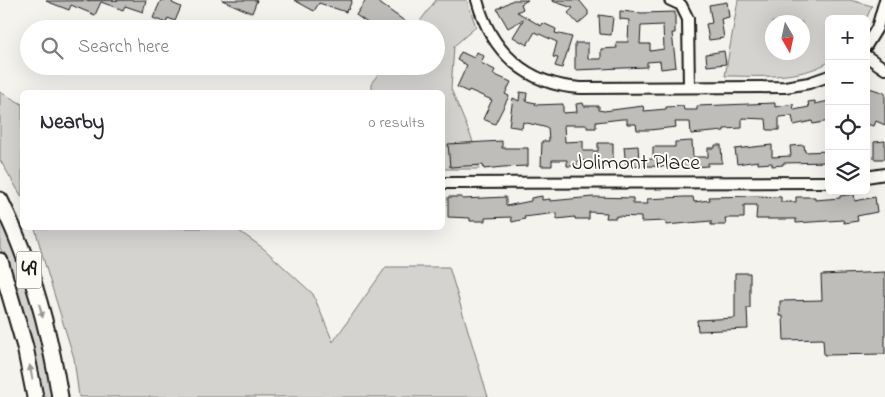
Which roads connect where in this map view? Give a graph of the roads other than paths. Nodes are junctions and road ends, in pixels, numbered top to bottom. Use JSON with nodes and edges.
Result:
{"nodes":[{"id":1,"x":476,"y":0,"type":"edge"},
{"id":2,"x":670,"y":0,"type":"edge"},
{"id":3,"x":885,"y":0,"type":"edge"},
{"id":4,"x":870,"y":39,"type":"edge"},
{"id":5,"x":870,"y":59,"type":"edge"},
{"id":6,"x":885,"y":69,"type":"edge"},
{"id":7,"x":825,"y":77,"type":"edge"},
{"id":8,"x":690,"y":87,"type":"junction"},
{"id":9,"x":885,"y":174,"type":"edge"},
{"id":10,"x":870,"y":176,"type":"edge"},
{"id":11,"x":825,"y":182,"type":"edge"},
{"id":12,"x":445,"y":183,"type":"edge"},
{"id":13,"x":0,"y":200,"type":"edge"},
{"id":14,"x":0,"y":261,"type":"edge"},
{"id":15,"x":49,"y":343,"type":"junction"},
{"id":16,"x":35,"y":397,"type":"edge"},
{"id":17,"x":60,"y":397,"type":"edge"},
{"id":18,"x":69,"y":397,"type":"edge"}],
"edges":[{"from":1,"to":8,"type":"street"},
{"from":2,"to":8,"type":"street"},
{"from":3,"to":4,"type":"street"},
{"from":5,"to":6,"type":"street"},
{"from":7,"to":8,"type":"street"},
{"from":9,"to":10,"type":"street"},
{"from":11,"to":12,"type":"street","name":"Jolimont Place"},
{"from":13,"to":15,"type":"highway","number":"49","one_way":true},
{"from":16,"to":14,"type":"highway","number":"49","one_way":true},
{"from":15,"to":17,"type":"highway","number":"49"},
{"from":15,"to":18,"type":"highway"}]}
